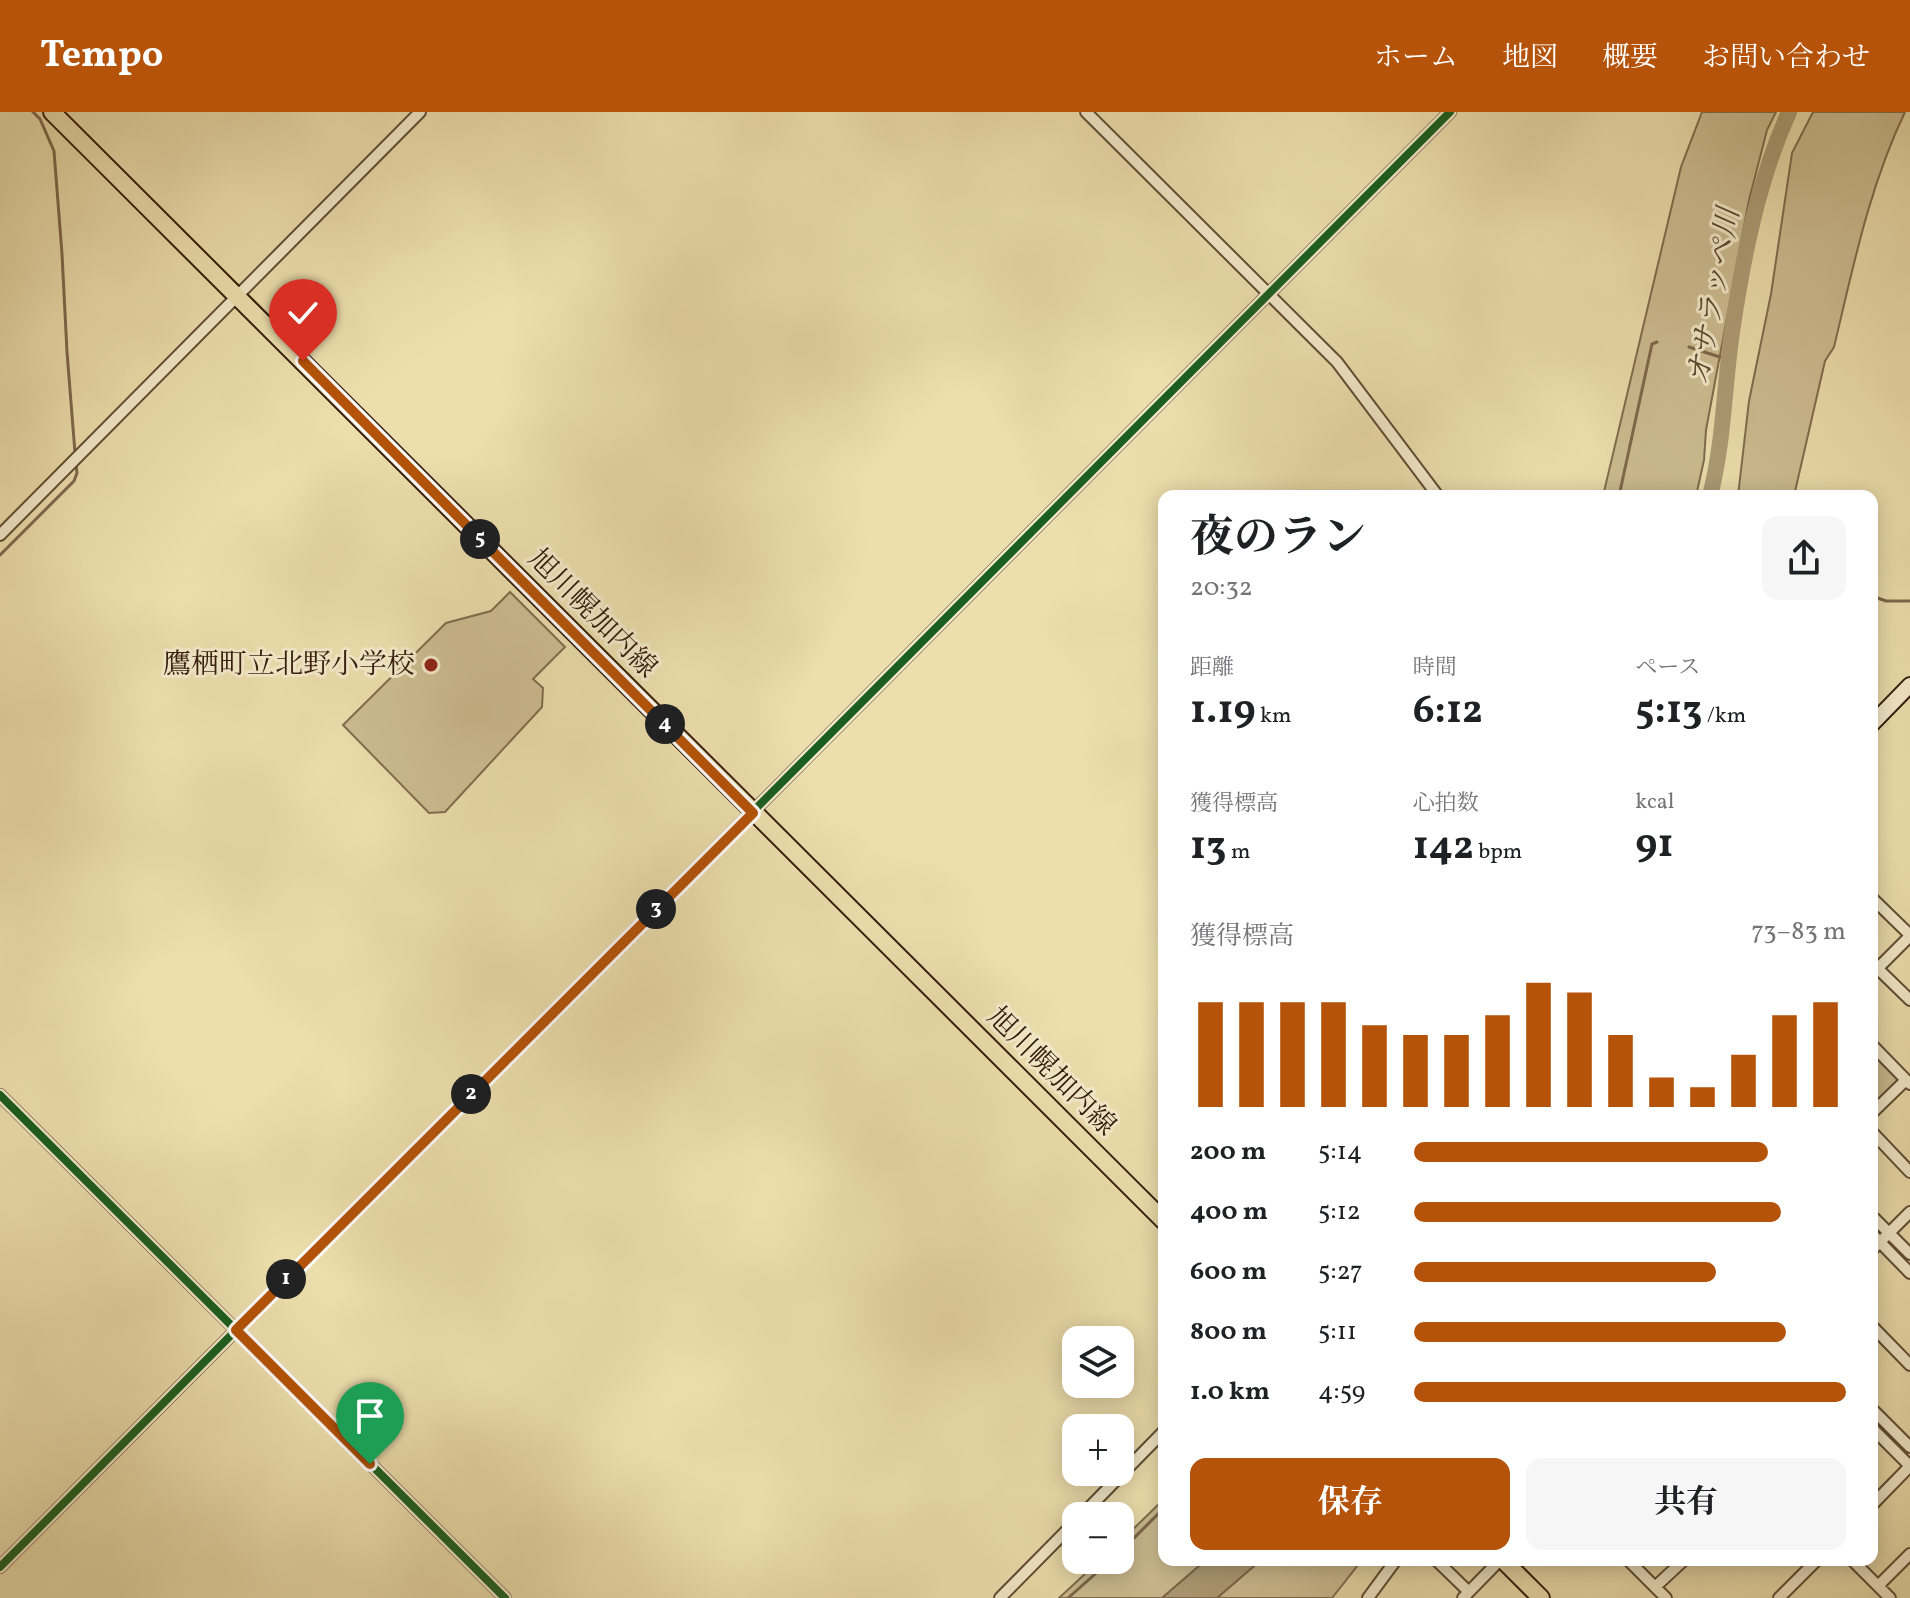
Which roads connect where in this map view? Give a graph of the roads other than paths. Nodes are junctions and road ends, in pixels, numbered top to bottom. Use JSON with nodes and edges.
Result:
{"nodes":[{"id":1,"x":52,"y":112,"type":"edge"},
{"id":2,"x":420,"y":112,"type":"edge"},
{"id":3,"x":1086,"y":112,"type":"edge"},
{"id":4,"x":1450,"y":112,"type":"edge"},
{"id":5,"x":1268,"y":294,"type":"junction"},
{"id":6,"x":237,"y":295,"type":"junction"},
{"id":7,"x":1433,"y":490,"type":"edge"},
{"id":8,"x":0,"y":535,"type":"edge"},
{"id":9,"x":1910,"y":685,"type":"edge"},
{"id":10,"x":1878,"y":718,"type":"edge"},
{"id":11,"x":753,"y":813,"type":"junction"},
{"id":12,"x":1878,"y":904,"type":"edge"},
{"id":13,"x":1910,"y":936,"type":"edge"},
{"id":14,"x":1878,"y":964,"type":"edge"},
{"id":15,"x":1878,"y":972,"type":"edge"},
{"id":16,"x":1910,"y":1000,"type":"edge"},
{"id":17,"x":1878,"y":1051,"type":"edge"},
{"id":18,"x":1908,"y":1082,"type":"edge"},
{"id":19,"x":0,"y":1095,"type":"edge"},
{"id":20,"x":1878,"y":1108,"type":"edge"},
{"id":21,"x":1878,"y":1138,"type":"edge"},
{"id":22,"x":1910,"y":1172,"type":"edge"},
{"id":23,"x":1910,"y":1212,"type":"edge"},
{"id":24,"x":1158,"y":1215,"type":"edge"},
{"id":25,"x":1878,"y":1222,"type":"edge"},
{"id":26,"x":1889,"y":1233,"type":"junction"},
{"id":27,"x":1878,"y":1240,"type":"edge"},
{"id":28,"x":1878,"y":1245,"type":"edge"},
{"id":29,"x":1910,"y":1254,"type":"edge"},
{"id":30,"x":1910,"y":1273,"type":"edge"},
{"id":31,"x":236,"y":1330,"type":"junction"},
{"id":32,"x":1878,"y":1332,"type":"edge"},
{"id":33,"x":1910,"y":1365,"type":"edge"},
{"id":34,"x":1878,"y":1415,"type":"edge"},
{"id":35,"x":1878,"y":1434,"type":"edge"},
{"id":36,"x":1158,"y":1437,"type":"edge"},
{"id":37,"x":1910,"y":1447,"type":"edge"},
{"id":38,"x":1910,"y":1466,"type":"edge"},
{"id":39,"x":1878,"y":1499,"type":"edge"},
{"id":40,"x":1095,"y":1502,"type":"edge"},
{"id":41,"x":1062,"y":1535,"type":"edge"},
{"id":42,"x":1910,"y":1554,"type":"edge"},
{"id":43,"x":1392,"y":1566,"type":"edge"},
{"id":44,"x":1441,"y":1566,"type":"edge"},
{"id":45,"x":1495,"y":1566,"type":"edge"},
{"id":46,"x":1507,"y":1566,"type":"edge"},
{"id":47,"x":1634,"y":1566,"type":"edge"},
{"id":48,"x":1678,"y":1566,"type":"edge"},
{"id":49,"x":1811,"y":1566,"type":"edge"},
{"id":50,"x":1858,"y":1566,"type":"edge"},
{"id":51,"x":0,"y":1567,"type":"edge"},
{"id":52,"x":1878,"y":1586,"type":"junction"},
{"id":53,"x":1655,"y":1587,"type":"junction"},
{"id":54,"x":1466,"y":1595,"type":"edge"},
{"id":55,"x":505,"y":1598,"type":"edge"},
{"id":56,"x":1000,"y":1598,"type":"edge"},
{"id":57,"x":1368,"y":1598,"type":"edge"},
{"id":58,"x":1541,"y":1598,"type":"edge"},
{"id":59,"x":1666,"y":1598,"type":"edge"},
{"id":60,"x":1779,"y":1598,"type":"edge"},
{"id":61,"x":1890,"y":1598,"type":"edge"}],
"edges":[{"from":1,"to":6,"type":"main road","name":"旭川幌加内線"},
{"from":2,"to":6,"type":"street"},
{"from":3,"to":5,"type":"street"},
{"from":4,"to":5,"type":"street"},
{"from":5,"to":7,"type":"street"},
{"from":5,"to":11,"type":"street"},
{"from":6,"to":8,"type":"street"},
{"from":6,"to":11,"type":"main road","name":"旭川幌加内線"},
{"from":9,"to":10,"type":"street"},
{"from":11,"to":24,"type":"main road","name":"旭川幌加内線"},
{"from":11,"to":31,"type":"street"},
{"from":12,"to":13,"type":"street"},
{"from":13,"to":14,"type":"street"},
{"from":15,"to":16,"type":"street"},
{"from":17,"to":18,"type":"street"},
{"from":18,"to":20,"type":"street"},
{"from":19,"to":31,"type":"street"},
{"from":21,"to":22,"type":"street"},
{"from":23,"to":26,"type":"street"},
{"from":25,"to":26,"type":"street"},
{"from":26,"to":27,"type":"street"},
{"from":26,"to":29,"type":"street"},
{"from":28,"to":30,"type":"street"},
{"from":31,"to":51,"type":"street"},
{"from":31,"to":55,"type":"street"},
{"from":32,"to":33,"type":"street"},
{"from":34,"to":37,"type":"street"},
{"from":35,"to":38,"type":"street"},
{"from":36,"to":40,"type":"street"},
{"from":38,"to":39,"type":"street"},
{"from":41,"to":56,"type":"street"},
{"from":42,"to":52,"type":"street"},
{"from":43,"to":57,"type":"street"},
{"from":44,"to":54,"type":"street"},
{"from":45,"to":54,"type":"street"},
{"from":46,"to":58,"type":"main road"},
{"from":47,"to":53,"type":"street"},
{"from":48,"to":53,"type":"street"},
{"from":49,"to":60,"type":"street"},
{"from":50,"to":52,"type":"street"},
{"from":52,"to":61,"type":"street"},
{"from":53,"to":59,"type":"street"}]}
